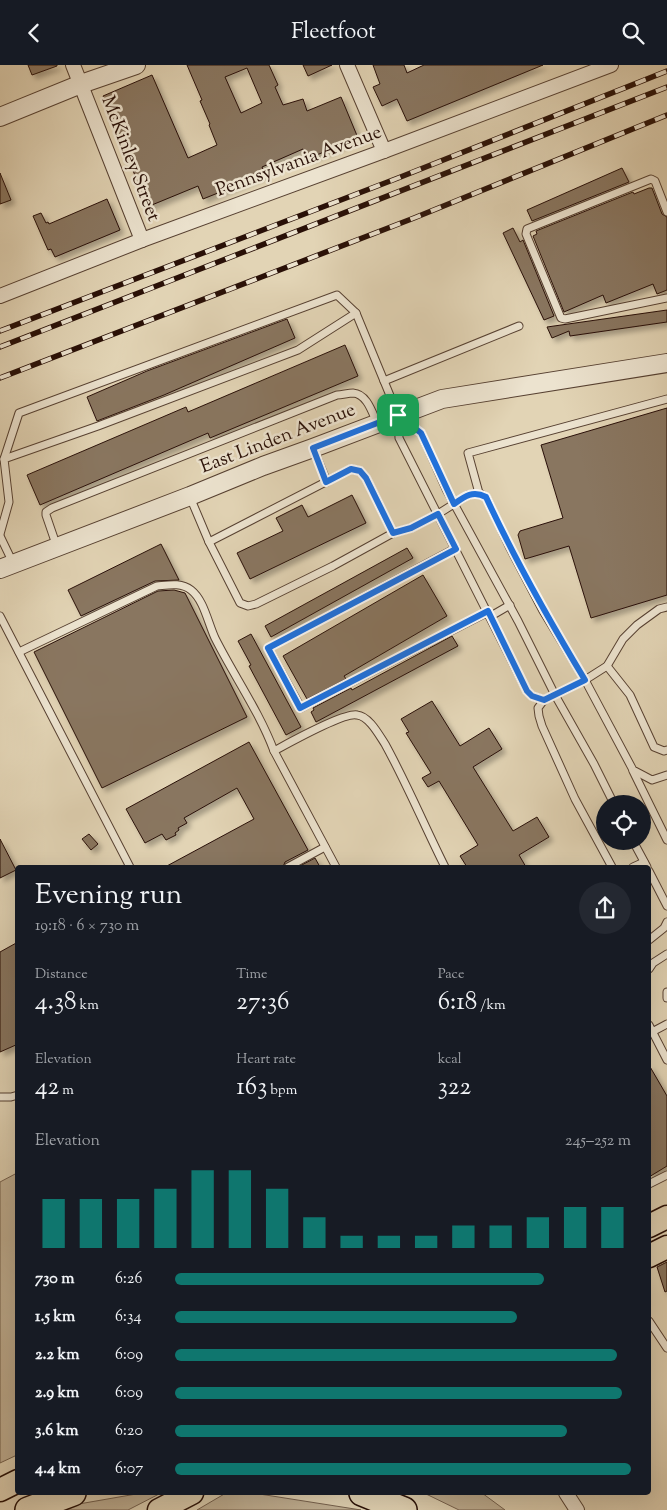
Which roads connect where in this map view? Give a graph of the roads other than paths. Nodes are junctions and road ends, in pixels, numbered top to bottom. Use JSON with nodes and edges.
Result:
{"nodes":[{"id":1,"x":73,"y":65,"type":"edge"},
{"id":2,"x":136,"y":65,"type":"edge"},
{"id":3,"x":347,"y":65,"type":"edge"},
{"id":4,"x":612,"y":65,"type":"edge"},
{"id":5,"x":80,"y":84,"type":"junction"},
{"id":6,"x":0,"y":117,"type":"edge"},
{"id":7,"x":384,"y":151,"type":"junction"},
{"id":8,"x":667,"y":212,"type":"edge"},
{"id":9,"x":142,"y":240,"type":"junction"},
{"id":10,"x":0,"y":296,"type":"edge"},
{"id":11,"x":667,"y":298,"type":"edge"},
{"id":12,"x":356,"y":313,"type":"junction"},
{"id":13,"x":519,"y":326,"type":"dead end"},
{"id":14,"x":667,"y":363,"type":"edge"},
{"id":15,"x":384,"y":381,"type":"junction"},
{"id":16,"x":667,"y":399,"type":"edge"},
{"id":17,"x":398,"y":415,"type":"junction"},
{"id":18,"x":377,"y":423,"type":"junction"},
{"id":19,"x":313,"y":448,"type":"junction"},
{"id":20,"x":4,"y":459,"type":"junction"},
{"id":21,"x":326,"y":482,"type":"junction"},
{"id":22,"x":479,"y":493,"type":"junction"},
{"id":23,"x":190,"y":496,"type":"junction"},
{"id":24,"x":454,"y":504,"type":"junction"},
{"id":25,"x":438,"y":514,"type":"junction"},
{"id":26,"x":393,"y":533,"type":"junction"},
{"id":27,"x":0,"y":535,"type":"edge"},
{"id":28,"x":209,"y":542,"type":"junction"},
{"id":29,"x":57,"y":547,"type":"junction"},
{"id":30,"x":456,"y":549,"type":"junction"},
{"id":31,"x":7,"y":566,"type":"edge"},
{"id":32,"x":510,"y":605,"type":"junction"},
{"id":33,"x":667,"y":607,"type":"edge"},
{"id":34,"x":489,"y":614,"type":"junction"},
{"id":35,"x":0,"y":616,"type":"edge"},
{"id":36,"x":19,"y":652,"type":"junction"},
{"id":37,"x":607,"y":666,"type":"junction"},
{"id":38,"x":585,"y":680,"type":"junction"},
{"id":39,"x":555,"y":695,"type":"junction"},
{"id":40,"x":544,"y":700,"type":"junction"},
{"id":41,"x":667,"y":750,"type":"edge"},
{"id":42,"x":274,"y":751,"type":"junction"},
{"id":43,"x":633,"y":770,"type":"junction"},
{"id":44,"x":667,"y":775,"type":"edge"},
{"id":45,"x":610,"y":795,"type":"edge"},
{"id":46,"x":667,"y":840,"type":"edge"},
{"id":47,"x":325,"y":847,"type":"junction"},
{"id":48,"x":638,"y":850,"type":"edge"},
{"id":49,"x":129,"y":865,"type":"edge"},
{"id":50,"x":292,"y":865,"type":"edge"},
{"id":51,"x":335,"y":865,"type":"edge"},
{"id":52,"x":444,"y":865,"type":"edge"},
{"id":53,"x":611,"y":865,"type":"edge"},
{"id":54,"x":646,"y":865,"type":"edge"},
{"id":55,"x":651,"y":875,"type":"edge"},
{"id":56,"x":667,"y":906,"type":"edge"},
{"id":57,"x":667,"y":922,"type":"edge"},
{"id":58,"x":651,"y":939,"type":"edge"},
{"id":59,"x":667,"y":955,"type":"edge"},
{"id":60,"x":651,"y":966,"type":"edge"},
{"id":61,"x":667,"y":992,"type":"edge"},
{"id":62,"x":667,"y":999,"type":"edge"},
{"id":63,"x":667,"y":1024,"type":"edge"},
{"id":64,"x":651,"y":1029,"type":"edge"},
{"id":65,"x":651,"y":1031,"type":"edge"},
{"id":66,"x":667,"y":1060,"type":"edge"},
{"id":67,"x":15,"y":1096,"type":"edge"},
{"id":68,"x":0,"y":1097,"type":"edge"},
{"id":69,"x":667,"y":1175,"type":"edge"},
{"id":70,"x":651,"y":1183,"type":"edge"},
{"id":71,"x":667,"y":1217,"type":"edge"},
{"id":72,"x":651,"y":1225,"type":"edge"},
{"id":73,"x":667,"y":1247,"type":"edge"},
{"id":74,"x":651,"y":1255,"type":"edge"},
{"id":75,"x":651,"y":1324,"type":"edge"},
{"id":76,"x":667,"y":1348,"type":"edge"},
{"id":77,"x":15,"y":1482,"type":"edge"},
{"id":78,"x":0,"y":1489,"type":"edge"},
{"id":79,"x":68,"y":1495,"type":"edge"},
{"id":80,"x":188,"y":1495,"type":"edge"},
{"id":81,"x":367,"y":1495,"type":"edge"},
{"id":82,"x":567,"y":1495,"type":"edge"},
{"id":83,"x":28,"y":1510,"type":"edge"},
{"id":84,"x":158,"y":1510,"type":"edge"},
{"id":85,"x":404,"y":1510,"type":"edge"},
{"id":86,"x":577,"y":1510,"type":"edge"}],
"edges":[{"from":1,"to":5,"type":"street","name":"McKinley Street"},
{"from":2,"to":5,"type":"street"},
{"from":3,"to":7,"type":"street"},
{"from":4,"to":7,"type":"street","name":"Pennsylvania Avenue"},
{"from":5,"to":6,"type":"street"},
{"from":5,"to":9,"type":"street","name":"McKinley Street"},
{"from":7,"to":9,"type":"street","name":"Pennsylvania Avenue"},
{"from":8,"to":11,"type":"lane"},
{"from":9,"to":10,"type":"street","name":"Pennsylvania Avenue"},
{"from":12,"to":15,"type":"lane"},
{"from":12,"to":20,"type":"lane"},
{"from":12,"to":20,"type":"lane"},
{"from":13,"to":15,"type":"lane"},
{"from":14,"to":17,"type":"street","name":"East Linden Avenue"},
{"from":15,"to":17,"type":"lane"},
{"from":16,"to":22,"type":"lane"},
{"from":17,"to":18,"type":"street","name":"East Linden Avenue"},
{"from":17,"to":24,"type":"lane"},
{"from":17,"to":25,"type":"lane"},
{"from":18,"to":19,"type":"street","name":"East Linden Avenue"},
{"from":18,"to":29,"type":"lane"},
{"from":19,"to":21,"type":"lane"},
{"from":19,"to":23,"type":"street","name":"East Linden Avenue"},
{"from":20,"to":27,"type":"lane"},
{"from":21,"to":26,"type":"lane"},
{"from":21,"to":28,"type":"lane"},
{"from":22,"to":24,"type":"lane"},
{"from":22,"to":38,"type":"lane"},
{"from":23,"to":28,"type":"lane"},
{"from":23,"to":29,"type":"street","name":"East Linden Avenue"},
{"from":24,"to":25,"type":"lane"},
{"from":24,"to":32,"type":"lane"},
{"from":25,"to":26,"type":"lane"},
{"from":25,"to":30,"type":"lane"},
{"from":26,"to":28,"type":"lane"},
{"from":27,"to":31,"type":"lane"},
{"from":29,"to":31,"type":"street","name":"East Linden Avenue"},
{"from":30,"to":34,"type":"lane"},
{"from":30,"to":34,"type":"lane"},
{"from":32,"to":34,"type":"lane"},
{"from":32,"to":39,"type":"lane"},
{"from":33,"to":37,"type":"lane"},
{"from":34,"to":40,"type":"lane"},
{"from":35,"to":36,"type":"lane"},
{"from":36,"to":42,"type":"lane"},
{"from":36,"to":49,"type":"lane"},
{"from":37,"to":38,"type":"lane"},
{"from":37,"to":41,"type":"lane"},
{"from":38,"to":39,"type":"lane"},
{"from":38,"to":43,"type":"lane"},
{"from":39,"to":40,"type":"lane"},
{"from":39,"to":45,"type":"lane"},
{"from":40,"to":53,"type":"lane"},
{"from":42,"to":47,"type":"lane"},
{"from":42,"to":52,"type":"lane"},
{"from":43,"to":44,"type":"lane"},
{"from":43,"to":46,"type":"lane"},
{"from":47,"to":50,"type":"lane"},
{"from":47,"to":51,"type":"lane"},
{"from":48,"to":54,"type":"lane"},
{"from":55,"to":56,"type":"lane"},
{"from":57,"to":58,"type":"lane"},
{"from":59,"to":60,"type":"lane"},
{"from":61,"to":62,"type":"lane"},
{"from":63,"to":64,"type":"lane"},
{"from":65,"to":66,"type":"lane"},
{"from":67,"to":68,"type":"lane"},
{"from":69,"to":70,"type":"lane"},
{"from":71,"to":72,"type":"highway"},
{"from":73,"to":74,"type":"highway"},
{"from":75,"to":76,"type":"lane"},
{"from":77,"to":78,"type":"highway"},
{"from":79,"to":83,"type":"highway"},
{"from":80,"to":84,"type":"highway"},
{"from":81,"to":85,"type":"highway"},
{"from":82,"to":86,"type":"street"}]}
